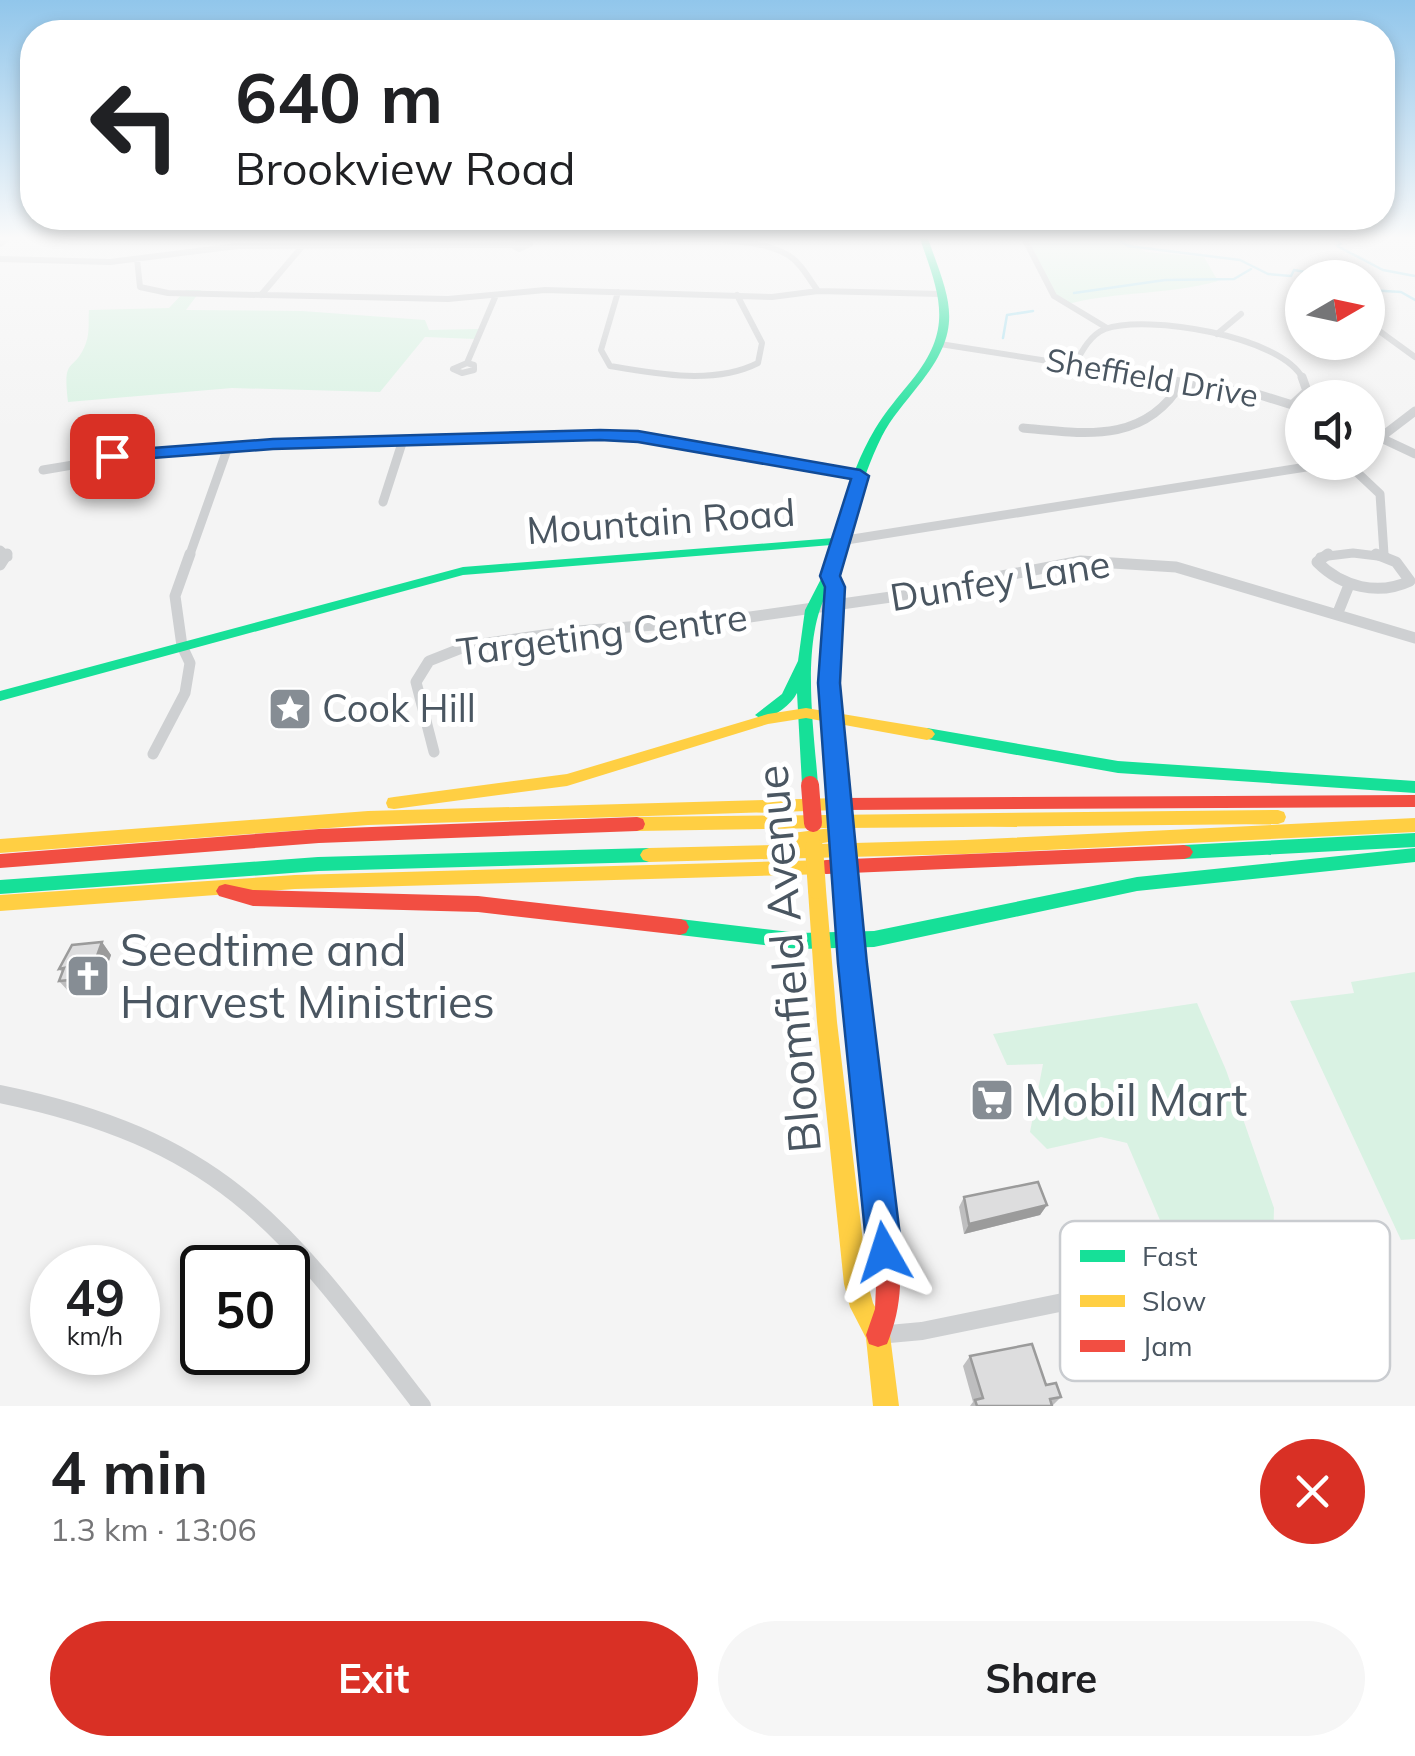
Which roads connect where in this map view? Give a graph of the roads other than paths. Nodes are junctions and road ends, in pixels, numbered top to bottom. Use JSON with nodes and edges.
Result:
{"nodes":[{"id":1,"x":493,"y":302,"type":"edge"},
{"id":2,"x":615,"y":302,"type":"edge"},
{"id":3,"x":738,"y":302,"type":"edge"},
{"id":4,"x":942,"y":302,"type":"edge"},
{"id":5,"x":1063,"y":302,"type":"edge"},
{"id":6,"x":1241,"y":314,"type":"dead end"},
{"id":7,"x":1107,"y":328,"type":"junction"},
{"id":8,"x":1217,"y":334,"type":"junction"},
{"id":9,"x":1385,"y":335,"type":"edge"},
{"id":10,"x":940,"y":344,"type":"junction"},
{"id":11,"x":1415,"y":357,"type":"edge"},
{"id":12,"x":466,"y":362,"type":"dead end"},
{"id":13,"x":1076,"y":364,"type":"junction"},
{"id":14,"x":1307,"y":380,"type":"edge"},
{"id":15,"x":1182,"y":382,"type":"junction"},
{"id":16,"x":1285,"y":402,"type":"edge"},
{"id":17,"x":1415,"y":411,"type":"edge"},
{"id":18,"x":1023,"y":428,"type":"dead end"},
{"id":19,"x":1385,"y":435,"type":"edge"},
{"id":20,"x":403,"y":440,"type":"junction"},
{"id":21,"x":1385,"y":441,"type":"edge"},
{"id":22,"x":228,"y":447,"type":"junction"},
{"id":23,"x":1415,"y":454,"type":"edge"},
{"id":24,"x":42,"y":470,"type":"dead end"},
{"id":25,"x":1285,"y":470,"type":"edge"},
{"id":26,"x":860,"y":476,"type":"junction"},
{"id":27,"x":1367,"y":480,"type":"edge"},
{"id":28,"x":383,"y":502,"type":"dead end"},
{"id":29,"x":840,"y":541,"type":"junction"},
{"id":30,"x":0,"y":550,"type":"edge"},
{"id":31,"x":1384,"y":554,"type":"junction"},
{"id":32,"x":0,"y":564,"type":"edge"},
{"id":33,"x":830,"y":576,"type":"junction"},
{"id":34,"x":1349,"y":585,"type":"junction"},
{"id":35,"x":833,"y":604,"type":"junction"},
{"id":36,"x":814,"y":607,"type":"junction"},
{"id":37,"x":1337,"y":615,"type":"junction"},
{"id":38,"x":1415,"y":638,"type":"edge"},
{"id":39,"x":182,"y":646,"type":"junction"},
{"id":40,"x":806,"y":659,"type":"junction"},
{"id":41,"x":829,"y":660,"type":"junction"},
{"id":42,"x":0,"y":696,"type":"edge"},
{"id":43,"x":806,"y":713,"type":"junction"},
{"id":44,"x":830,"y":715,"type":"junction"},
{"id":45,"x":750,"y":724,"type":"junction"},
{"id":46,"x":434,"y":752,"type":"dead end"},
{"id":47,"x":153,"y":754,"type":"dead end"},
{"id":48,"x":1415,"y":787,"type":"edge"},
{"id":49,"x":1415,"y":801,"type":"edge"},
{"id":50,"x":1415,"y":816,"type":"edge"},
{"id":51,"x":260,"y":822,"type":"junction"},
{"id":52,"x":1415,"y":824,"type":"edge"},
{"id":53,"x":841,"y":834,"type":"junction"},
{"id":54,"x":814,"y":835,"type":"junction"},
{"id":55,"x":1415,"y":840,"type":"edge"},
{"id":56,"x":0,"y":846,"type":"edge"},
{"id":57,"x":1415,"y":854,"type":"edge"},
{"id":58,"x":0,"y":862,"type":"edge"},
{"id":59,"x":0,"y":885,"type":"edge"},
{"id":60,"x":214,"y":886,"type":"junction"},
{"id":61,"x":0,"y":903,"type":"edge"},
{"id":62,"x":851,"y":941,"type":"junction"},
{"id":63,"x":821,"y":942,"type":"junction"},
{"id":64,"x":829,"y":1042,"type":"junction"},
{"id":65,"x":862,"y":1042,"type":"junction"},
{"id":66,"x":0,"y":1094,"type":"edge"},
{"id":67,"x":844,"y":1185,"type":"junction"},
{"id":68,"x":878,"y":1186,"type":"junction"},
{"id":69,"x":1060,"y":1303,"type":"edge"},
{"id":70,"x":878,"y":1335,"type":"junction"},
{"id":71,"x":422,"y":1406,"type":"edge"},
{"id":72,"x":886,"y":1406,"type":"edge"}],
"edges":[{"from":1,"to":12,"type":"street"},
{"from":2,"to":3,"type":"street"},
{"from":4,"to":10,"type":"main road"},
{"from":5,"to":7,"type":"street"},
{"from":6,"to":8,"type":"street"},
{"from":7,"to":8,"type":"street"},
{"from":7,"to":13,"type":"street"},
{"from":8,"to":14,"type":"street"},
{"from":9,"to":11,"type":"street"},
{"from":10,"to":13,"type":"street","name":"Sheffield Drive"},
{"from":10,"to":26,"type":"main road","name":"Bloomfield Avenue"},
{"from":13,"to":15,"type":"street","name":"Sheffield Drive"},
{"from":15,"to":16,"type":"street","name":"Sheffield Drive"},
{"from":15,"to":18,"type":"street"},
{"from":17,"to":19,"type":"street"},
{"from":20,"to":22,"type":"street"},
{"from":20,"to":26,"type":"street"},
{"from":20,"to":28,"type":"street"},
{"from":21,"to":23,"type":"street"},
{"from":22,"to":24,"type":"street"},
{"from":22,"to":39,"type":"street"},
{"from":25,"to":29,"type":"street","name":"Mountain Road"},
{"from":26,"to":29,"type":"main road","name":"Bloomfield Avenue"},
{"from":27,"to":31,"type":"street"},
{"from":29,"to":33,"type":"main road","name":"Bloomfield Avenue"},
{"from":29,"to":39,"type":"main road","name":"Mountain Road"},
{"from":30,"to":32,"type":"street"},
{"from":31,"to":34,"type":"street"},
{"from":31,"to":34,"type":"street"},
{"from":33,"to":35,"type":"main road","name":"Bloomfield Avenue"},
{"from":33,"to":36,"type":"main road","name":"Bloomfield Avenue"},
{"from":34,"to":37,"type":"street"},
{"from":35,"to":36,"type":"street","name":"Dunfey Lane"},
{"from":35,"to":37,"type":"street","name":"Dunfey Lane"},
{"from":35,"to":41,"type":"main road","name":"Bloomfield Avenue"},
{"from":36,"to":40,"type":"main road","name":"Bloomfield Avenue"},
{"from":36,"to":46,"type":"street","name":"Targeting Centre"},
{"from":37,"to":38,"type":"street","name":"Dunfey Lane"},
{"from":39,"to":42,"type":"main road","name":"Mountain Road"},
{"from":39,"to":47,"type":"street"},
{"from":40,"to":41,"type":"main road"},
{"from":40,"to":43,"type":"main road","name":"Bloomfield Avenue"},
{"from":40,"to":45,"type":"main road"},
{"from":41,"to":44,"type":"main road","name":"Bloomfield Avenue"},
{"from":43,"to":44,"type":"main road"},
{"from":43,"to":45,"type":"main road"},
{"from":43,"to":54,"type":"main road","name":"Bloomfield Avenue","bridge":true},
{"from":44,"to":48,"type":"main road"},
{"from":44,"to":53,"type":"main road","name":"Bloomfield Avenue","bridge":true},
{"from":45,"to":51,"type":"main road"},
{"from":49,"to":51,"type":"main road"},
{"from":50,"to":58,"type":"main road"},
{"from":51,"to":56,"type":"main road"},
{"from":52,"to":59,"type":"main road"},
{"from":53,"to":54,"type":"main road"},
{"from":53,"to":62,"type":"main road","name":"Bloomfield Avenue","bridge":true},
{"from":54,"to":58,"type":"main road"},
{"from":54,"to":59,"type":"main road"},
{"from":54,"to":63,"type":"main road","name":"Bloomfield Avenue","bridge":true},
{"from":55,"to":60,"type":"main road"},
{"from":57,"to":62,"type":"main road"},
{"from":60,"to":61,"type":"main road"},
{"from":60,"to":63,"type":"main road"},
{"from":62,"to":63,"type":"main road"},
{"from":62,"to":65,"type":"main road","name":"Bloomfield Avenue"},
{"from":63,"to":64,"type":"main road","name":"Bloomfield Avenue"},
{"from":64,"to":65,"type":"main road"},
{"from":64,"to":67,"type":"main road","name":"Bloomfield Avenue"},
{"from":65,"to":68,"type":"main road","name":"Bloomfield Avenue"},
{"from":66,"to":71,"type":"street"},
{"from":67,"to":68,"type":"main road"},
{"from":67,"to":70,"type":"main road","name":"Bloomfield Avenue"},
{"from":68,"to":70,"type":"main road","name":"Bloomfield Avenue"},
{"from":69,"to":70,"type":"street"},
{"from":70,"to":72,"type":"main road","name":"Bloomfield Avenue"}]}
